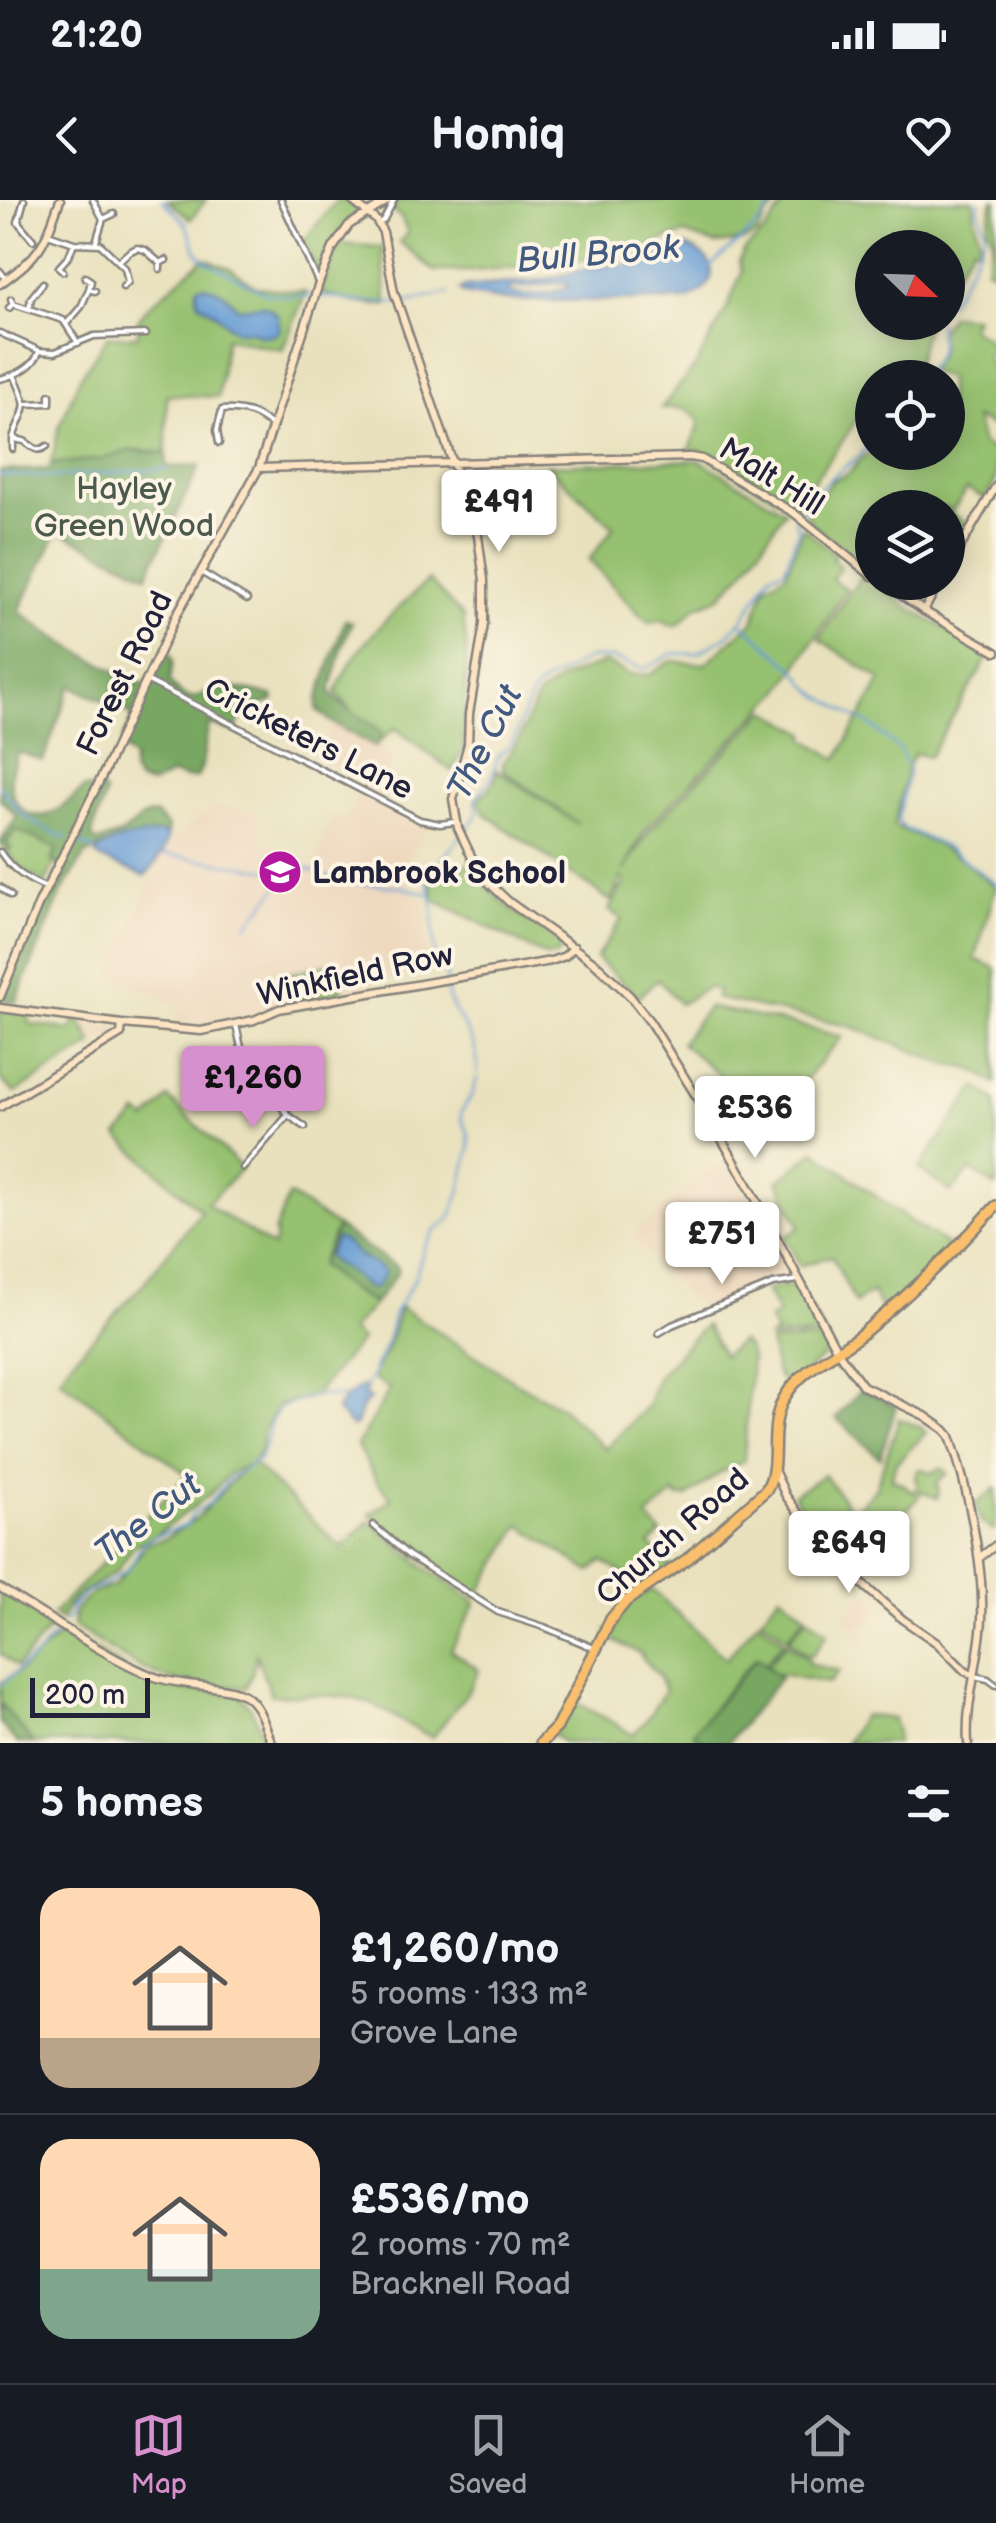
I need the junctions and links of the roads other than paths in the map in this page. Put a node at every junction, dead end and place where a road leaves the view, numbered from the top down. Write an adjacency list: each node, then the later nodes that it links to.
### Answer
1 (24, 200): 14 (street)
2 (60, 200): 13 (main road)
3 (281, 200): 24 (street)
4 (352, 200): 8 (main road)
5 (392, 200): 8 (main road, Forest Road); 9 (street)
6 (94, 203): 10 (street)
7 (114, 214): 10 (street)
8 (369, 214): 11 (main road); 24 (main road, Forest Road)
9 (386, 214): 11 (street); 12 (street)
10 (103, 219): 15 (street)
11 (379, 224): 12 (main road)
12 (383, 232): 42 (main road)
13 (48, 234): 16 (street); 22 (main road)
14 (33, 240)
15 (96, 242): 16 (street); 17 (street)
16 (74, 244): 19 (street)
17 (119, 261): 18 (street); 25 (street)
18 (162, 264)
19 (60, 269)
20 (0, 271): 22 (street)
21 (85, 278): 28 (street)
22 (3, 282)
23 (43, 283): 27 (street)
24 (319, 283): 37 (main road, Forest Road)
25 (123, 287)
26 (11, 304): 27 (street)
27 (29, 309): 28 (street)
28 (66, 323): 31 (street)
29 (0, 332): 32 (street)
30 (146, 334): 31 (street)
31 (78, 344): 32 (street)
32 (40, 350): 33 (street)
33 (14, 375): 34 (street); 36 (street)
34 (0, 379)
35 (50, 395): 36 (street)
36 (26, 404): 38 (street)
37 (273, 424): 39 (street); 43 (main road, Forest Road)
38 (13, 438): 40 (street); 41 (street)
39 (219, 443)
40 (48, 446)
41 (12, 450)
42 (452, 463): 43 (main road, Malt Hill); 46 (main road, Malt Hill); 54 (main road)
43 (258, 468): 47 (main road, Forest Road)
44 (996, 486): 45 (main road)
45 (965, 539)
46 (855, 562)
47 (201, 572): 48 (street); 53 (main road, Forest Road)
48 (247, 600)
49 (908, 600): 51 (main road)
50 (930, 600): 51 (main road)
51 (924, 611): 52 (main road)
52 (996, 652)
53 (146, 680): 54 (street, Cricketers Lane); 57 (main road, Forest Road)
54 (455, 822): 59 (main road)
55 (1, 856): 57 (street)
56 (0, 887): 58 (street)
57 (47, 888): 60 (main road, Forest Road)
58 (11, 896)
59 (574, 947): 63 (main road, Winkfield Row); 71 (main road)
60 (0, 997)
61 (0, 1008): 62 (main road, Winkfield Row)
62 (122, 1024): 64 (main road, Winkfield Row); 65 (main road)
63 (236, 1024): 64 (main road, Winkfield Row); 67 (street)
64 (140, 1025): 65 (main road, Winkfield Row)
65 (120, 1034): 66 (main road, Winkfield Row)
66 (0, 1107)
67 (288, 1114): 68 (street); 69 (street)
68 (305, 1127)
69 (243, 1168)
70 (996, 1206): 73 (main road, Church Road)
71 (798, 1280): 72 (street); 73 (main road)
72 (659, 1333)
73 (838, 1352): 74 (main road, Church Road); 79 (main road)
74 (774, 1468): 75 (main road, Church Road); 76 (main road)
75 (768, 1487): 76 (main road); 81 (main road, Church Road)
76 (783, 1491): 82 (main road)
77 (373, 1526): 81 (street)
78 (996, 1545): 79 (main road)
79 (979, 1558): 82 (main road)
80 (0, 1588): 84 (main road)
81 (596, 1649): 85 (main road, Church Road)
82 (974, 1676): 83 (street); 86 (main road)
83 (996, 1685)
84 (272, 1743)
85 (541, 1743)
86 (968, 1743)

